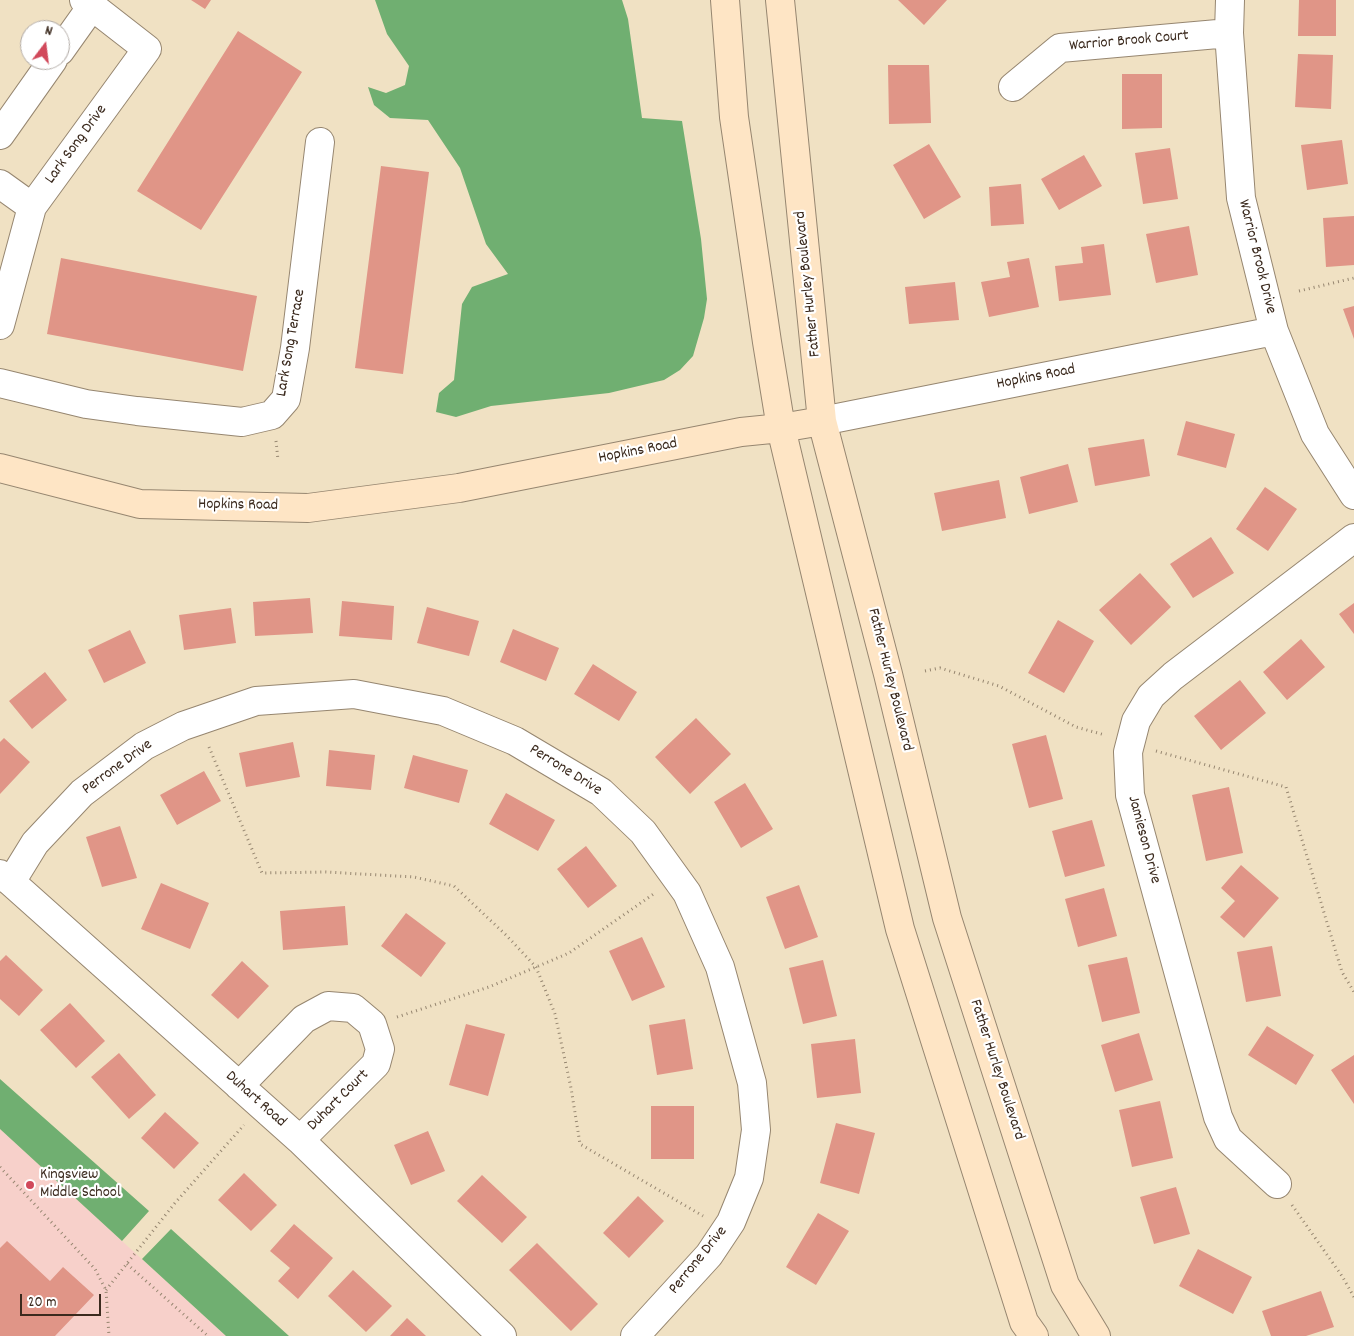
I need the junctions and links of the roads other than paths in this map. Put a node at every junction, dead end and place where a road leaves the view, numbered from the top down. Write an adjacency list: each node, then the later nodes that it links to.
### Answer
1 (725, 0): 17 (main road)
2 (780, 0): 16 (main road, Father Hurley Boulevard)
3 (1230, 0): 5 (street, Warrior Brook Drive)
4 (88, 3): 6 (street); 12 (street, Lark Song Drive)
5 (1229, 33): 8 (street, Warrior Brook Court); 14 (street, Warrior Brook Drive)
6 (70, 34)
7 (46, 70): 9 (street)
8 (1014, 87)
9 (0, 135)
10 (320, 142): 15 (street, Lark Song Terrace)
11 (0, 184): 12 (street)
12 (32, 207): 13 (street, Lark Song Drive)
13 (0, 325)
14 (1274, 331): 16 (street, Hopkins Road); 19 (street, Warrior Brook Drive)
15 (0, 383)
16 (822, 420): 17 (main road, Hopkins Road); 28 (main road, Father Hurley Boulevard)
17 (781, 428): 18 (main road, Hopkins Road); 27 (main road)
18 (0, 468)
19 (1354, 495)
20 (1354, 538): 24 (street, Jamieson Drive)
21 (6, 878): 22 (street, Duhart Road); 26 (street, Perrone Drive)
22 (240, 1086): 23 (street, Duhart Road); 23 (street, Duhart Court)
23 (300, 1140): 25 (street, Duhart Road)
24 (1277, 1184)
25 (502, 1336)
26 (635, 1336)
27 (1034, 1336)
28 (1096, 1336)

